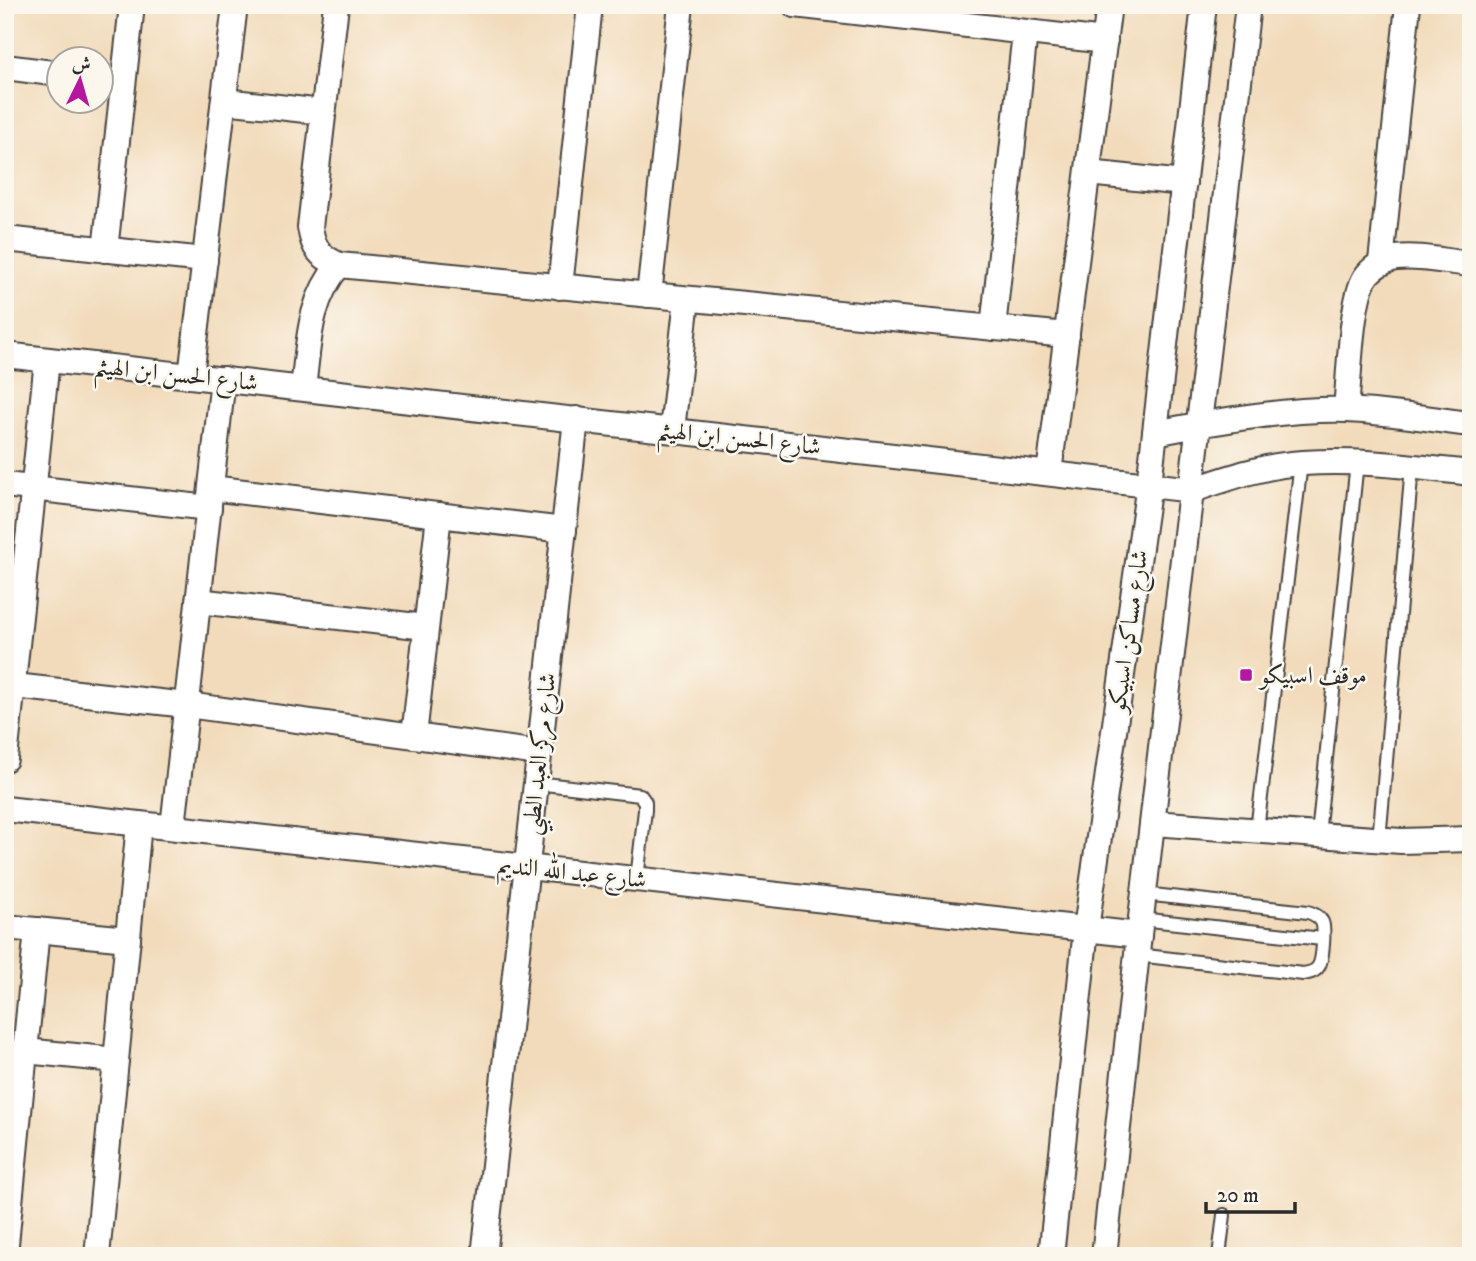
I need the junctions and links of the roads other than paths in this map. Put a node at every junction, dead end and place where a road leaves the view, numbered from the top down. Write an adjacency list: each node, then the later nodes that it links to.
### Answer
1 (132, 5): 13 (street)
2 (235, 5): 16 (street)
3 (336, 5): 17 (street)
4 (590, 5): 27 (street)
5 (681, 5): 28 (street)
6 (795, 5): 11 (street)
7 (1110, 5): 12 (street)
8 (1204, 5): 20 (street, شارع مساكن اسبيكو)
9 (1248, 5): 39 (street, شارع مساكن اسبيكو)
10 (1408, 5): 24 (street)
11 (1025, 32): 12 (street); 30 (street)
12 (1105, 41): 19 (street)
13 (116, 66)
14 (5, 67): 15 (street)
15 (46, 72)
16 (224, 101): 17 (street); 23 (street)
17 (323, 112): 26 (street)
18 (111, 116): 22 (street)
19 (1088, 173): 20 (street); 31 (street)
20 (1184, 183): 42 (street, شارع مساكن اسبيكو)
21 (5, 239): 22 (street)
22 (105, 250): 23 (street)
23 (205, 260): 34 (street)
24 (1381, 262): 25 (street); 37 (street)
25 (1471, 264)
26 (339, 265): 27 (street); 36 (street)
27 (560, 287): 28 (street)
28 (649, 295): 29 (street)
29 (687, 299): 30 (street); 41 (street)
30 (993, 328): 31 (street)
31 (1067, 335): 46 (street)
32 (5, 355): 33 (street, شارع الحسن ابن الهيثم)
33 (47, 360): 34 (street, شارع الحسن ابن الهيثم); 50 (street)
34 (191, 376): 35 (street, شارع الحسن ابن الهيثم)
35 (223, 379): 36 (street, شارع الحسن ابن الهيثم); 52 (street)
36 (303, 388): 38 (street, شارع الحسن ابن الهيثم)
37 (1346, 410): 39 (street); 40 (street)
38 (576, 419): 41 (street, شارع الحسن ابن الهيثم); 54 (street, شارع مركز العبد الطبي)
39 (1200, 424): 42 (street); 51 (street, شارع مساكن اسبيكو)
40 (1471, 424)
41 (672, 430): 46 (street, شارع الحسن ابن الهيثم)
42 (1155, 433): 48 (street, شارع مساكن اسبيكو)
43 (1357, 462): 44 (street, شارع الحسن ابن الهيثم); 45 (street, شارع الحسن ابن الهيثم); 69 (lane)
44 (1301, 463): 51 (street, شارع الحسن ابن الهيثم); 68 (lane)
45 (1412, 467): 47 (street, شارع الحسن ابن الهيثم); 71 (lane)
46 (1049, 473): 48 (street, شارع الحسن ابن الهيثم)
47 (1471, 473)
48 (1149, 484): 51 (street, شارع الحسن ابن الهيثم); 76 (street, شارع مساكن اسبيكو)
49 (5, 485): 50 (street)
50 (34, 488): 52 (street); 55 (street)
51 (1192, 490): 65 (street, شارع مساكن اسبيكو)
52 (210, 498): 53 (street); 56 (street)
53 (439, 515): 54 (street); 57 (street)
54 (564, 530): 61 (street, شارع مركز العبد الطبي)
55 (14, 586): 58 (street)
56 (198, 601): 57 (street); 59 (street)
57 (426, 628): 60 (street)
58 (9, 685): 59 (street); 62 (street)
59 (187, 705): 60 (street); 67 (street)
60 (414, 736): 61 (street)
61 (539, 753): 63 (street, شارع مركز العبد الطبي)
62 (5, 759)
63 (536, 783): 72 (street, شارع مركز العبد الطبي); 73 (lane)
64 (5, 809): 66 (street, شارع عبد الله النديم)
65 (1153, 823): 68 (street); 74 (street, شارع مساكن اسبيكو)
66 (139, 824): 67 (street, شارع عبد الله النديم); 79 (street)
67 (173, 827): 72 (street, شارع عبد الله النديم)
68 (1257, 830): 69 (street)
69 (1318, 835): 71 (street)
70 (1471, 839): 71 (street)
71 (1379, 840)
72 (526, 867): 73 (street, شارع عبد الله النديم); 87 (street, شارع مركز العبد الطبي)
73 (638, 879): 76 (street, شارع عبد الله النديم)
74 (1144, 894): 78 (street, شارع مساكن اسبيكو); 80 (lane)
75 (5, 927): 77 (street)
76 (1086, 929): 78 (street, شارع عبد الله النديم); 88 (street, شارع مساكن اسبيكو)
77 (37, 930): 79 (street); 81 (street)
78 (1139, 936): 80 (lane); 80 (lane); 89 (street, شارع مساكن اسبيكو)
79 (128, 939): 82 (street)
80 (1322, 939)
81 (25, 1051): 82 (street); 83 (street)
82 (116, 1060): 86 (street)
83 (10, 1162): 85 (street)
84 (1224, 1215): 90 (lane)
85 (5, 1254)
86 (97, 1256)
87 (484, 1256)
88 (1051, 1256)
89 (1104, 1256)
90 (1219, 1256)

